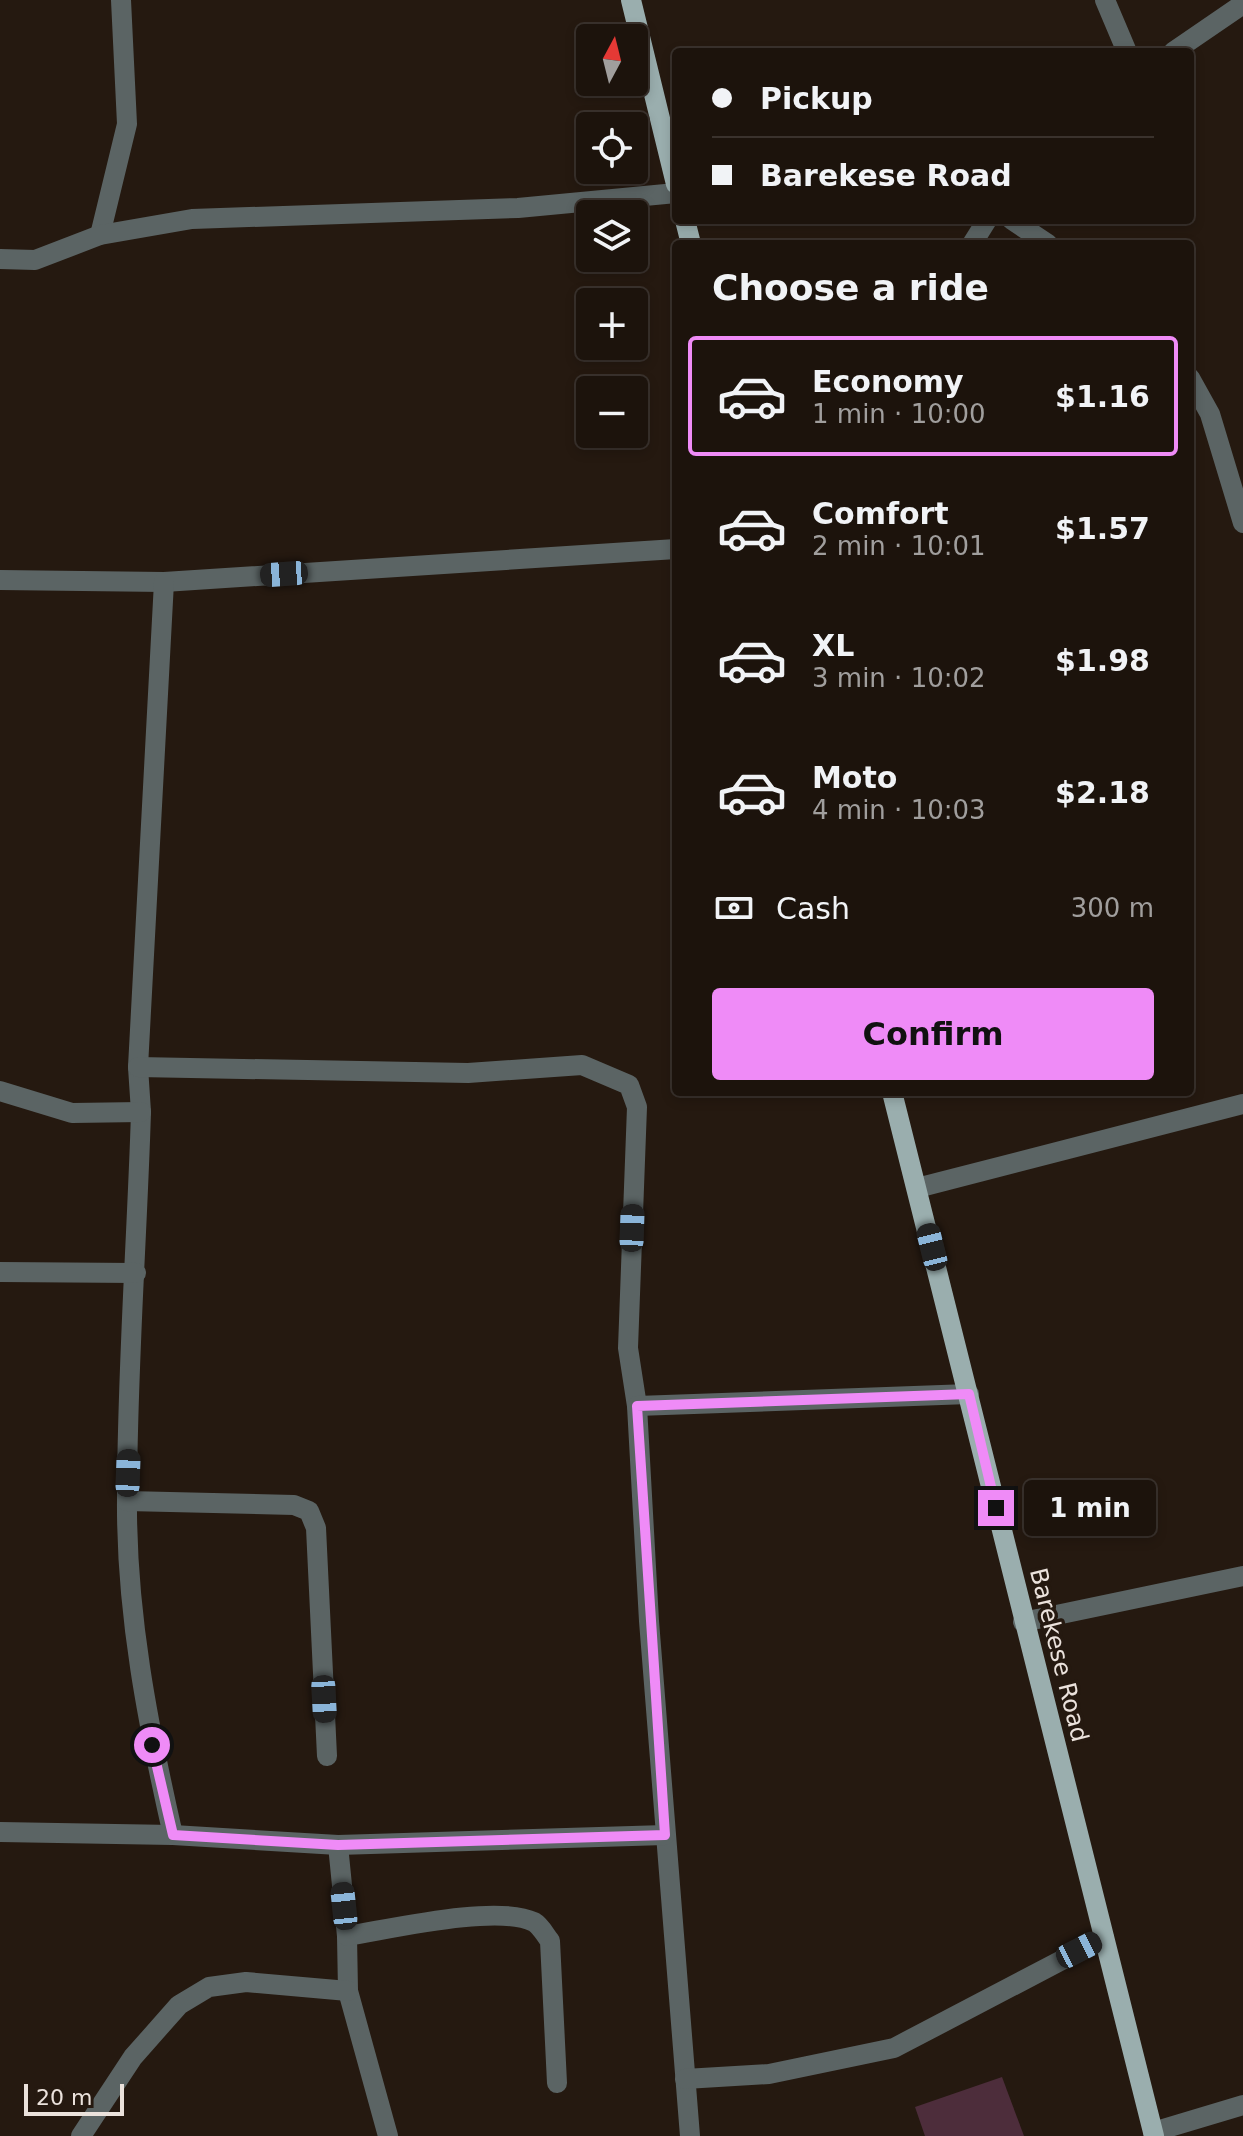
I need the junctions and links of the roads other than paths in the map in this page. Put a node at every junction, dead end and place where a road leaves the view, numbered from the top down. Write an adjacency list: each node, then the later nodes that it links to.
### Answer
1 (121, 0): 10 (street)
2 (631, 0): 7 (main road)
3 (1105, 0): 5 (street)
4 (1243, 4): 6 (street)
5 (1125, 48)
6 (1179, 48)
7 (672, 168)
8 (672, 193): 10 (street)
9 (1018, 224): 11 (street)
10 (100, 235): 12 (street)
11 (1042, 240)
12 (0, 259)
13 (1194, 385): 14 (street)
14 (1243, 523)
15 (672, 549): 17 (street)
16 (0, 580): 17 (street)
17 (164, 582): 18 (street)
18 (138, 1067): 22 (street); 27 (street)
19 (0, 1091): 22 (street)
20 (893, 1096): 23 (main road, Barekese Road)
21 (1243, 1104): 23 (street)
22 (141, 1112): 25 (street)
23 (917, 1188): 26 (main road, Barekese Road)
24 (0, 1272): 25 (street)
25 (136, 1273): 28 (street)
26 (969, 1394): 27 (street); 30 (main road, Barekese Road)
27 (637, 1406): 34 (street)
28 (127, 1501): 31 (street); 33 (street)
29 (1243, 1576): 30 (street)
30 (1023, 1622): 37 (main road, Barekese Road)
31 (327, 1756)
32 (0, 1832): 33 (street)
33 (173, 1835): 35 (street)
34 (665, 1835): 35 (street); 39 (street)
35 (338, 1845): 36 (street)
36 (347, 1936): 38 (street); 40 (street)
37 (1104, 1938): 39 (street); 42 (main road, Barekese Road)
38 (348, 1991): 43 (street); 44 (street)
39 (685, 2079): 45 (street)
40 (557, 2083)
41 (1243, 2105): 42 (street)
42 (1154, 2134)
43 (81, 2136)
44 (388, 2136)
45 (690, 2136)

